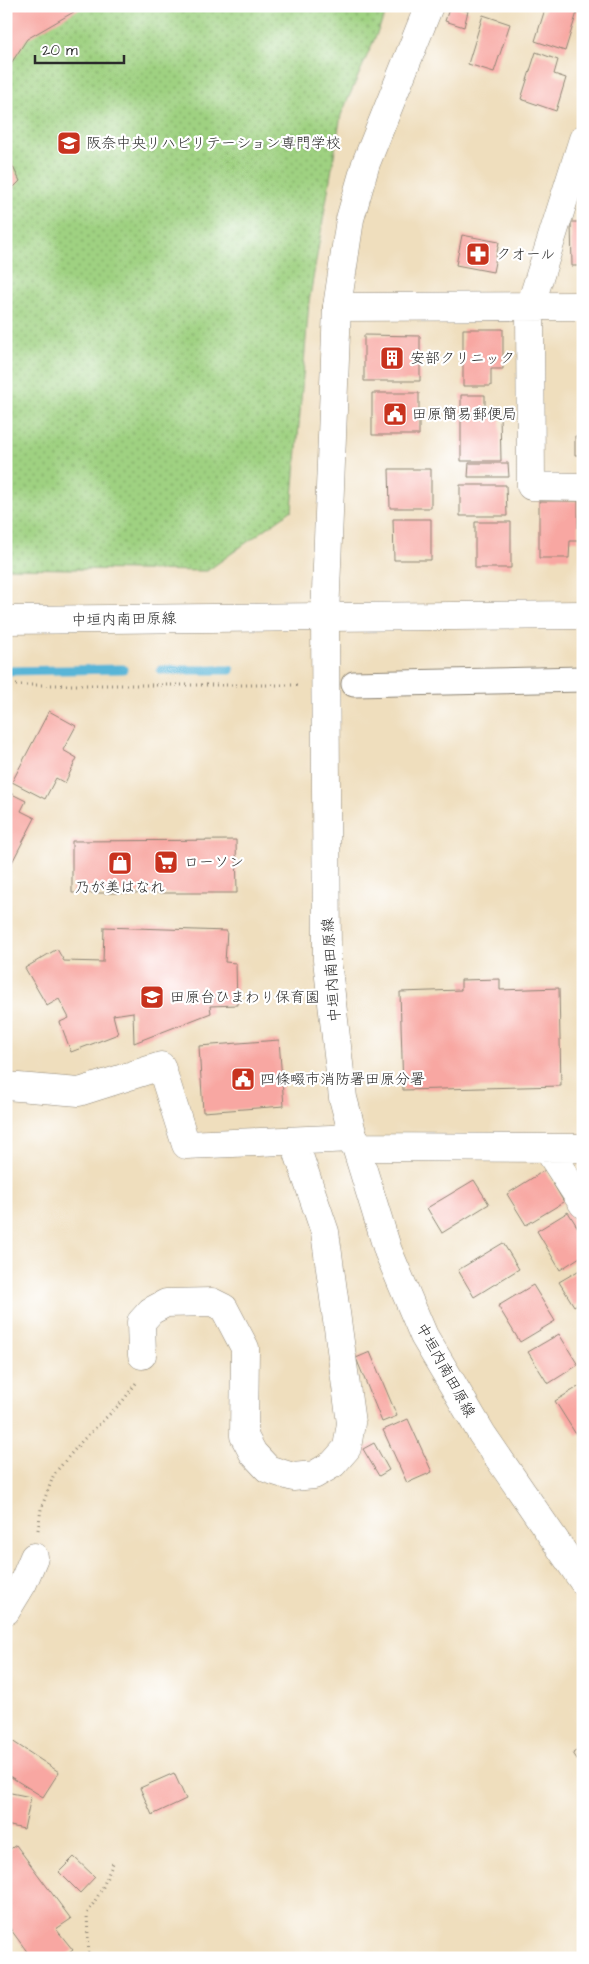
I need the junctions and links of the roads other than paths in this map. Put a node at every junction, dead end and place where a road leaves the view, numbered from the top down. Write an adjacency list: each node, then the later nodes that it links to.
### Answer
1 (429, 6): 5 (street)
2 (583, 139): 3 (street)
3 (530, 306): 4 (street); 5 (street); 6 (street)
4 (583, 306)
5 (337, 307): 8 (street)
6 (583, 487)
7 (583, 615): 8 (street)
8 (325, 617): 9 (street, 中垣内南田原線); 14 (street, 中垣内南田原線)
9 (6, 620)
10 (583, 679): 11 (street)
11 (354, 684)
12 (6, 1086): 13 (street)
13 (294, 1141): 14 (street); 18 (street)
14 (355, 1142): 15 (street); 20 (street, 中垣内南田原線)
15 (547, 1148): 16 (street); 17 (street)
16 (583, 1148)
17 (583, 1204)
18 (142, 1356)
19 (34, 1557): 21 (street)
20 (583, 1581)
21 (6, 1611)

